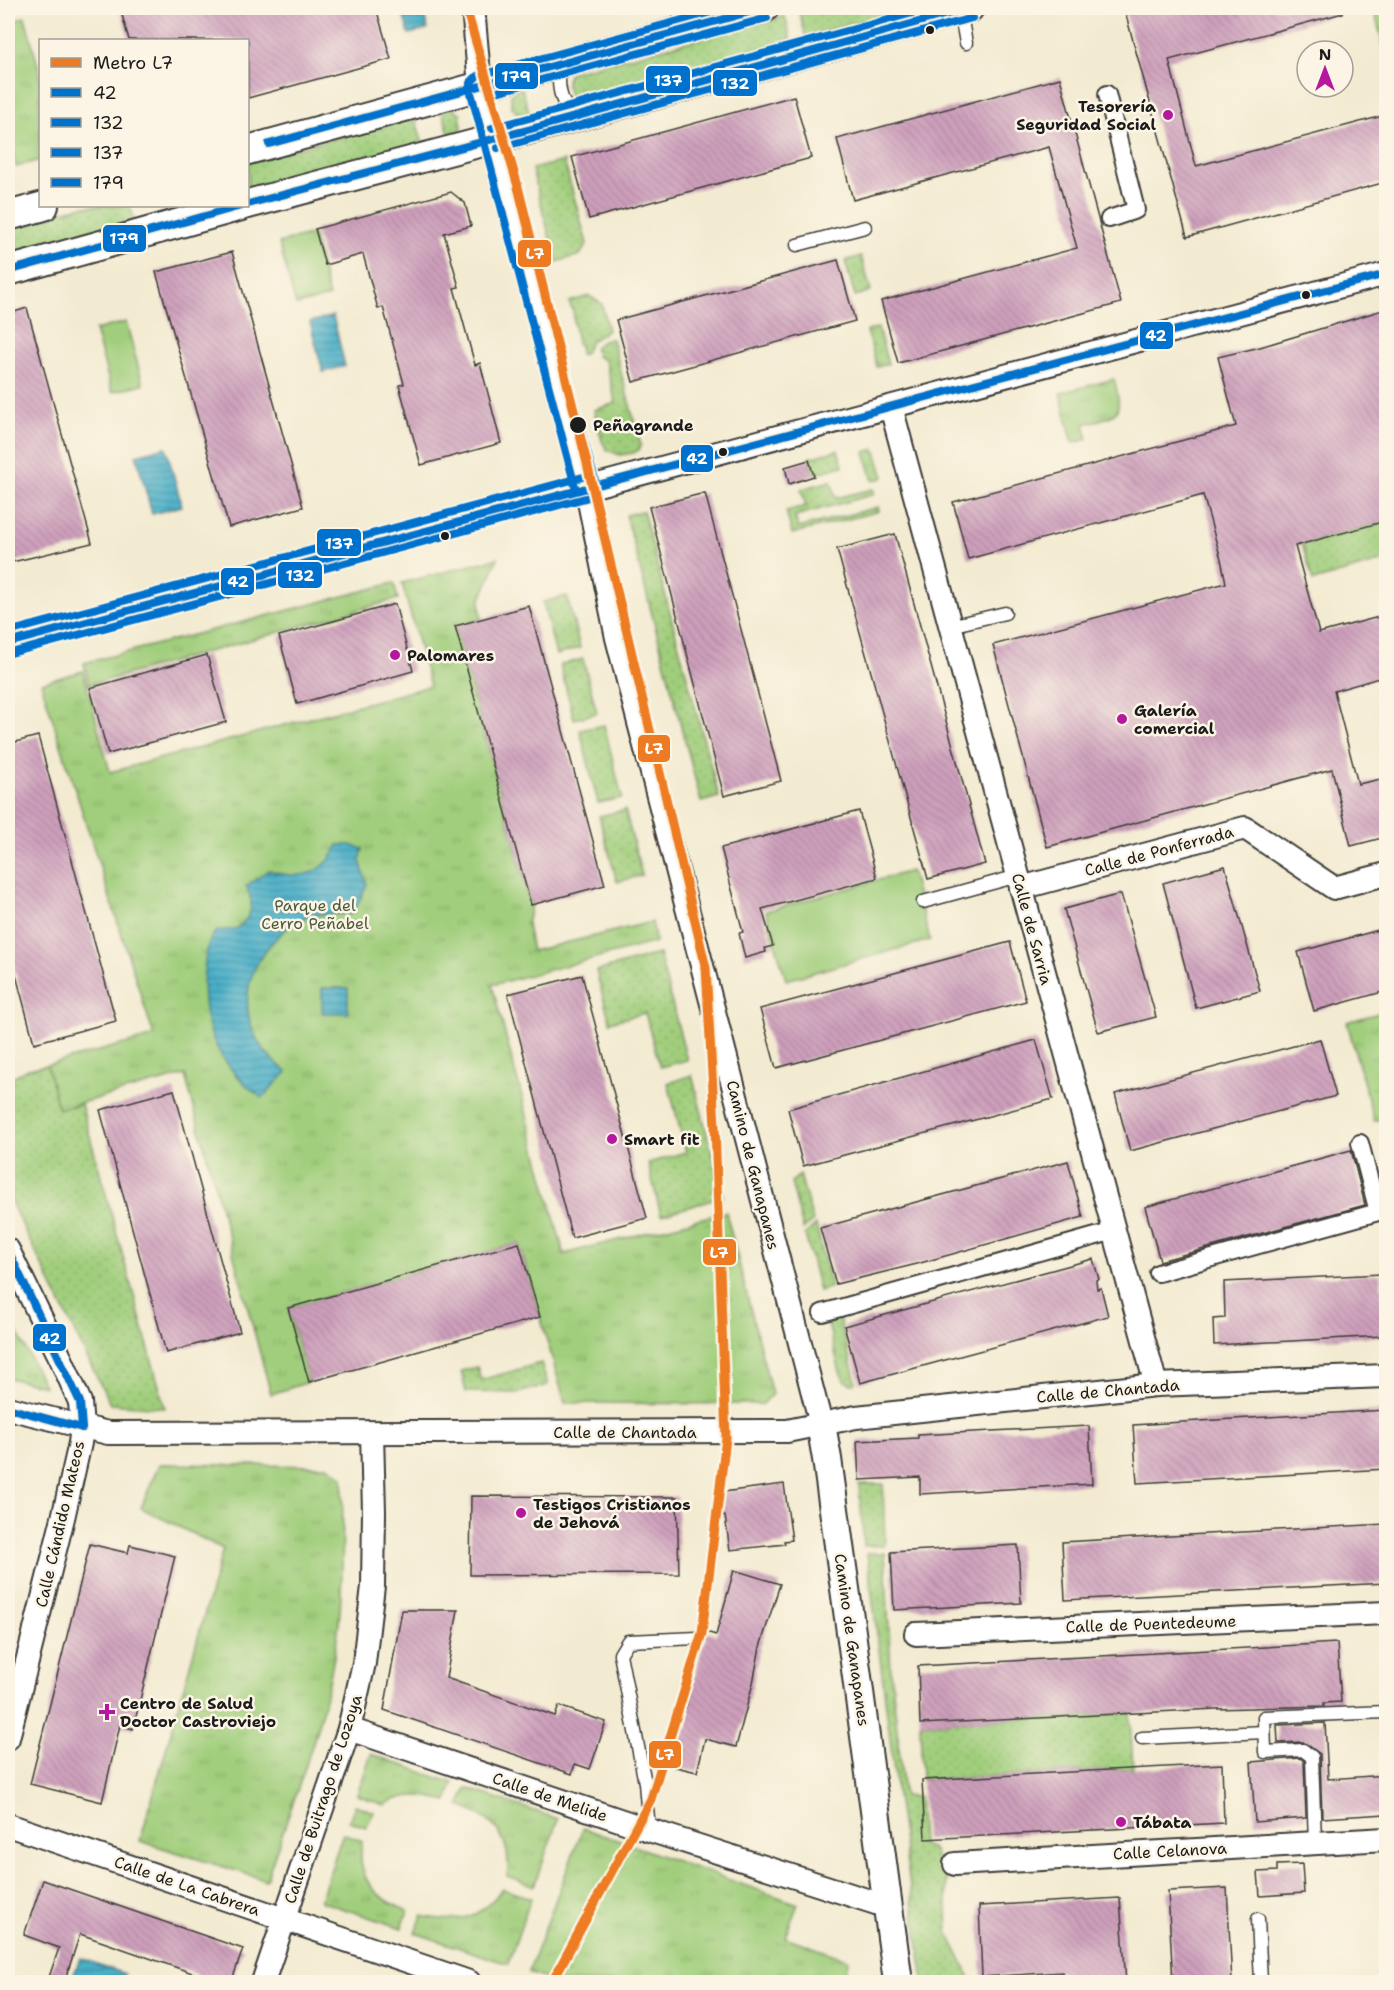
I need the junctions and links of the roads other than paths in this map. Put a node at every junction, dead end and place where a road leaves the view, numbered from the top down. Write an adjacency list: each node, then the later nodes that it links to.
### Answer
1 (473, 8): 8 (street, Camino de Ganapanes)
2 (764, 8): 5 (street)
3 (966, 8): 4 (street); 6 (lane)
4 (922, 14): 10 (street)
5 (680, 19): 7 (street)
6 (966, 44)
7 (560, 64): 8 (street); 10 (lane)
8 (480, 86): 11 (street, Camino de Ganapanes); 12 (street)
9 (1107, 94): 17 (street)
10 (572, 117): 11 (street)
11 (495, 138): 13 (street); 23 (street, Camino de Ganapanes)
12 (249, 150)
13 (249, 204)
14 (40, 207): 16 (street)
15 (237, 207): 20 (street)
16 (8, 216)
17 (1109, 219)
18 (866, 227): 19 (lane)
19 (796, 245)
20 (8, 271)
21 (1386, 274): 22 (street)
22 (891, 407): 23 (street); 25 (street, Calle de Sarria)
23 (586, 487): 26 (street); 38 (street, Camino de Ganapanes)
24 (1005, 613): 25 (lane)
25 (950, 626): 28 (street, Calle de Sarria)
26 (8, 643)
27 (1386, 874): 28 (street, Calle de Ponferrada)
28 (1020, 882): 29 (lane); 31 (street, Calle de Sarria)
29 (923, 902)
30 (1360, 1143): 33 (street)
31 (1114, 1231): 34 (street); 36 (street, Calle de Sarria)
32 (8, 1250): 39 (street, Calle Cándido Mateos)
33 (1158, 1273)
34 (822, 1313)
35 (1386, 1376): 36 (street, Calle de Chantada)
36 (1156, 1385): 38 (street, Calle de Chantada)
37 (8, 1408): 39 (street, Calle de Chantada)
38 (820, 1424): 40 (street, Calle de Chantada); 54 (street, Camino de Ganapanes)
39 (82, 1428): 40 (street, Calle de Chantada); 47 (street, Calle Cándido Mateos)
40 (372, 1433): 45 (street, Calle de Buitrago de Lozoya)
41 (1386, 1613): 42 (street, Calle de Puentedeume)
42 (916, 1634)
43 (698, 1638): 50 (lane)
44 (1386, 1712): 46 (lane)
45 (349, 1729): 50 (street, Calle de Melide); 55 (street, Calle de Buitrago de Lozoya)
46 (1264, 1732): 48 (lane); 52 (lane)
47 (8, 1738)
48 (1142, 1738)
49 (8, 1824): 55 (street, Calle de La Cabrera)
50 (649, 1830): 54 (street, Calle de Melide)
51 (1386, 1839): 52 (street, Calle Celanova)
52 (1315, 1843): 53 (street, Calle Celanova)
53 (954, 1864)
54 (888, 1907): 59 (street, Camino de Ganapanes)
55 (284, 1920): 57 (street, Calle de Buitrago de Lozoya); 58 (street, Calle de La Cabrera)
56 (1258, 1920): 60 (lane)
57 (263, 1983)
58 (469, 1983)
59 (898, 1983)
60 (1261, 1983)

